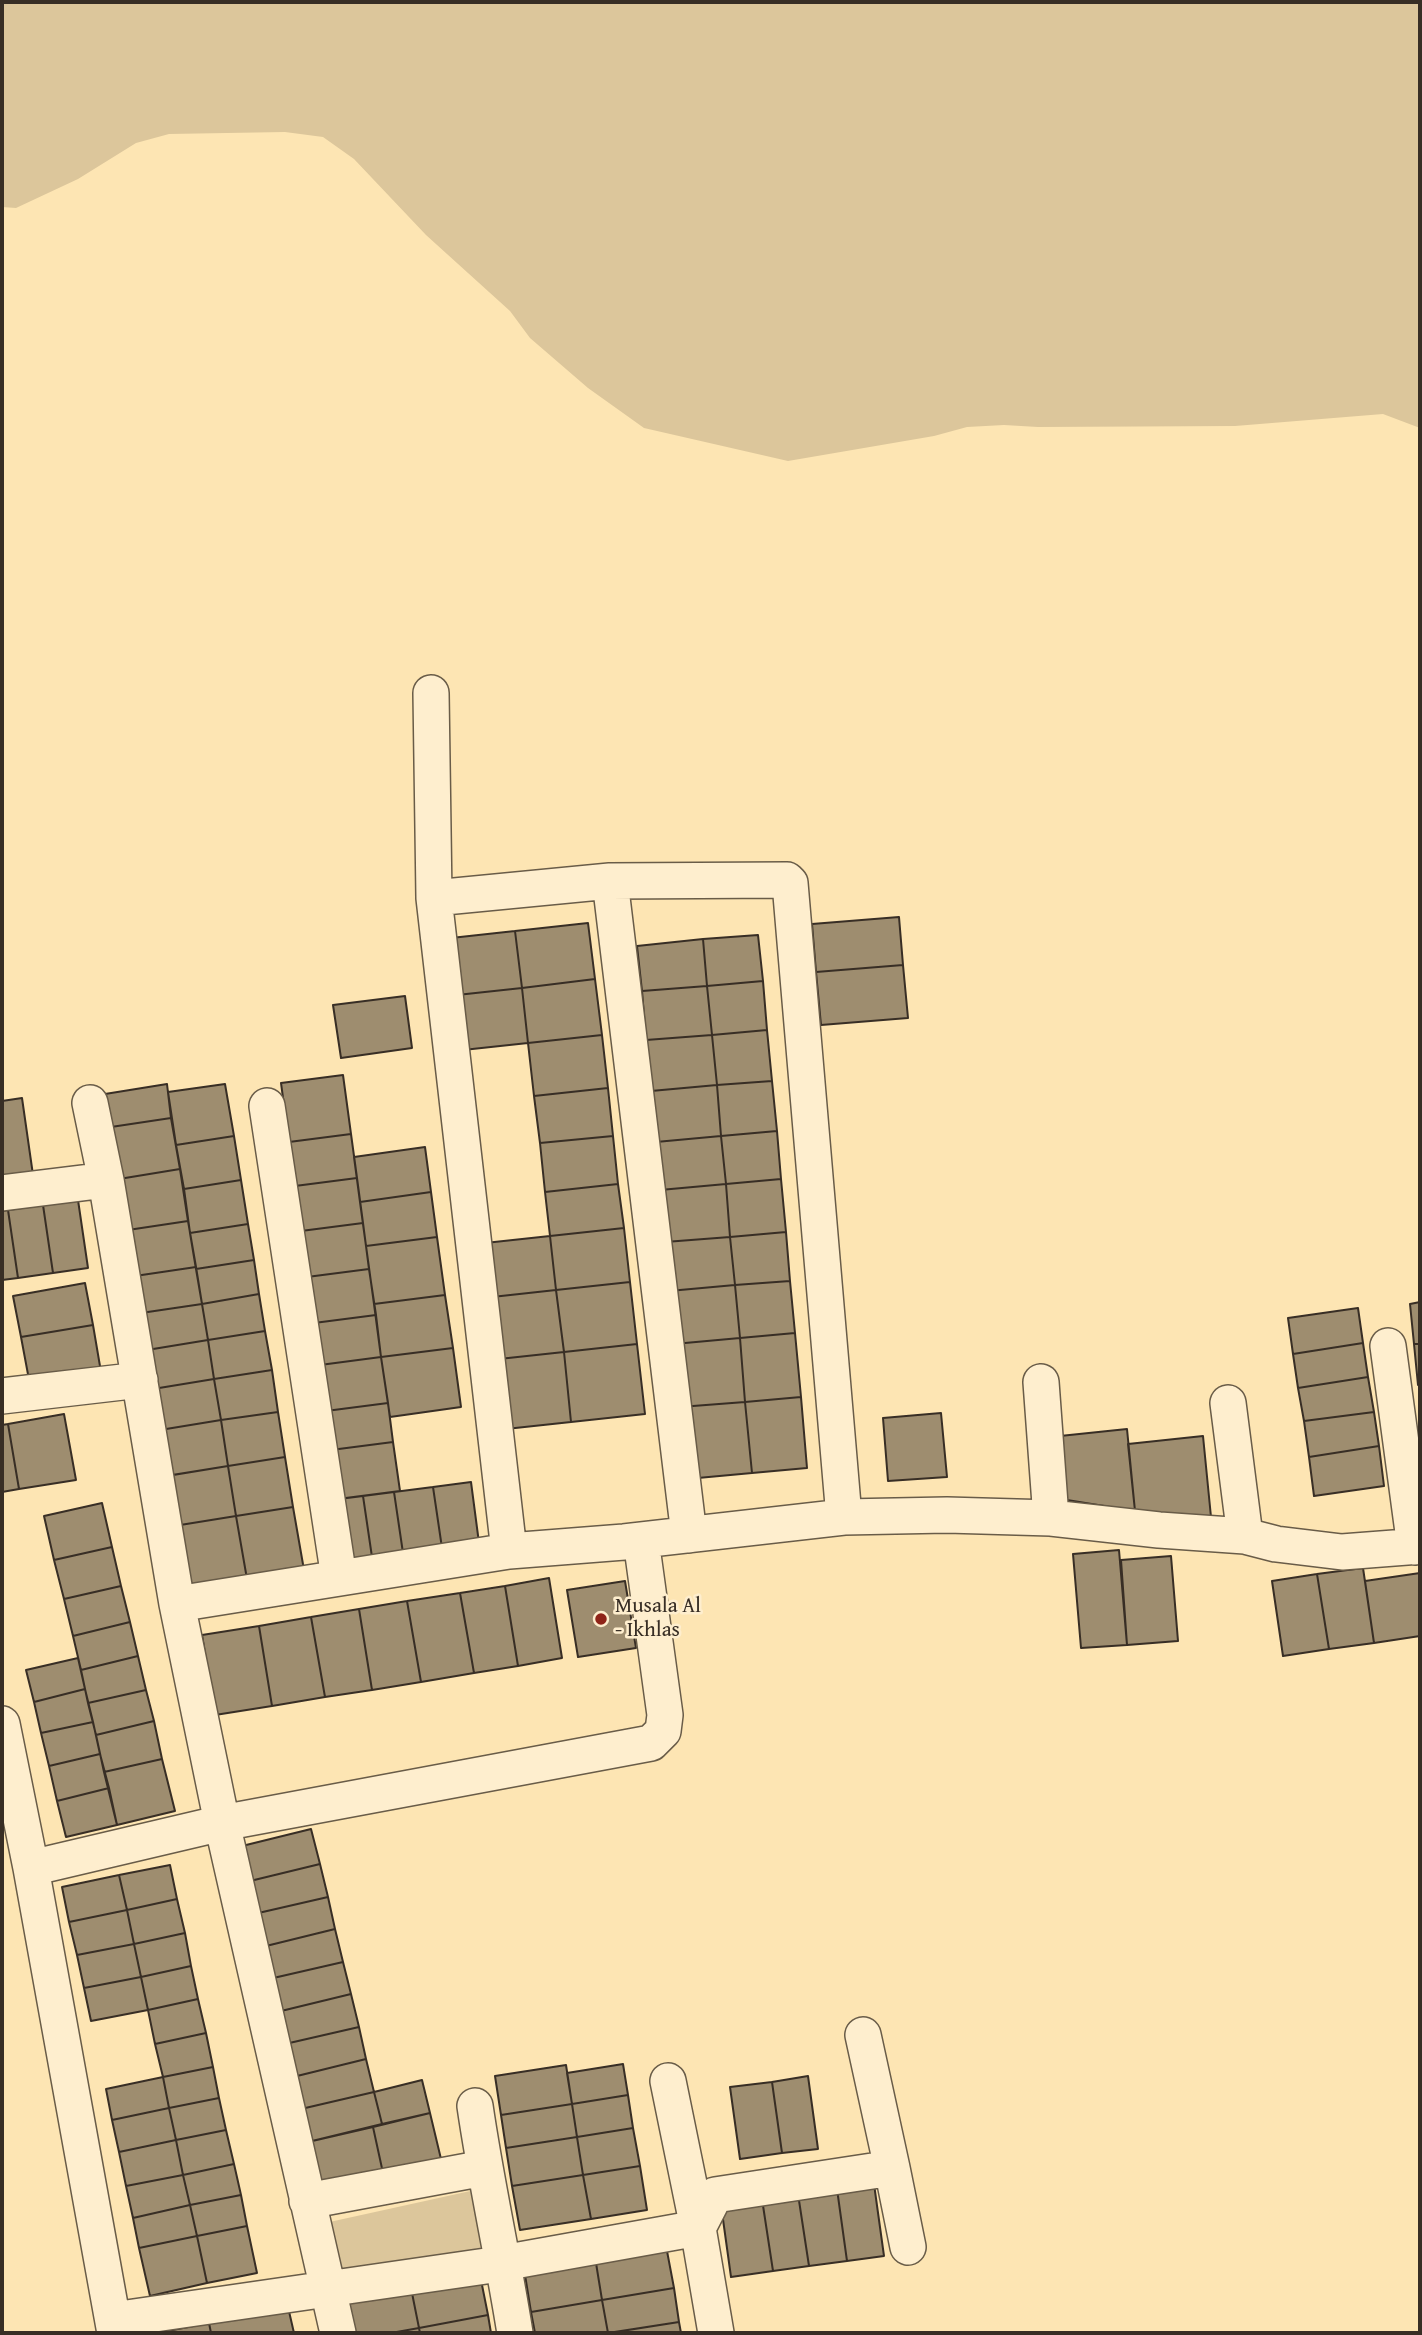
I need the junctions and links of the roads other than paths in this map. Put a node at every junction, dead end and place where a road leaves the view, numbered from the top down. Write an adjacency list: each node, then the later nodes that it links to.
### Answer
1 (430, 693): 3 (street)
2 (610, 881): 3 (street); 13 (street); 15 (street)
3 (435, 898): 19 (street)
4 (90, 1102): 6 (street)
5 (267, 1106): 20 (street)
6 (106, 1180): 7 (street); 9 (street)
7 (2, 1193)
8 (1388, 1346): 18 (street)
9 (139, 1380): 11 (street); 21 (street)
10 (1041, 1382): 14 (street)
11 (2, 1396)
12 (1228, 1403): 16 (street)
13 (844, 1517): 14 (street); 15 (street)
14 (1051, 1518): 16 (street)
15 (689, 1535): 17 (street)
16 (1245, 1536): 18 (street)
17 (641, 1540): 19 (street); 23 (street)
18 (1417, 1546)
19 (509, 1551): 20 (street)
20 (340, 1577): 21 (street)
21 (177, 1604): 23 (street)
22 (2, 1724): 24 (street)
23 (222, 1823): 24 (street); 30 (street)
24 (31, 1868): 35 (street)
25 (863, 2035): 29 (street)
26 (668, 2081): 31 (street)
27 (475, 2106): 28 (street)
28 (484, 2168): 30 (street); 33 (street)
29 (892, 2168): 31 (street); 32 (street)
30 (307, 2200): 34 (street)
31 (698, 2228): 33 (street); 38 (street)
32 (908, 2247)
33 (504, 2263): 34 (street); 37 (street)
34 (327, 2288): 35 (street); 36 (street)
35 (114, 2327)
36 (338, 2333)
37 (515, 2333)
38 (716, 2333)

